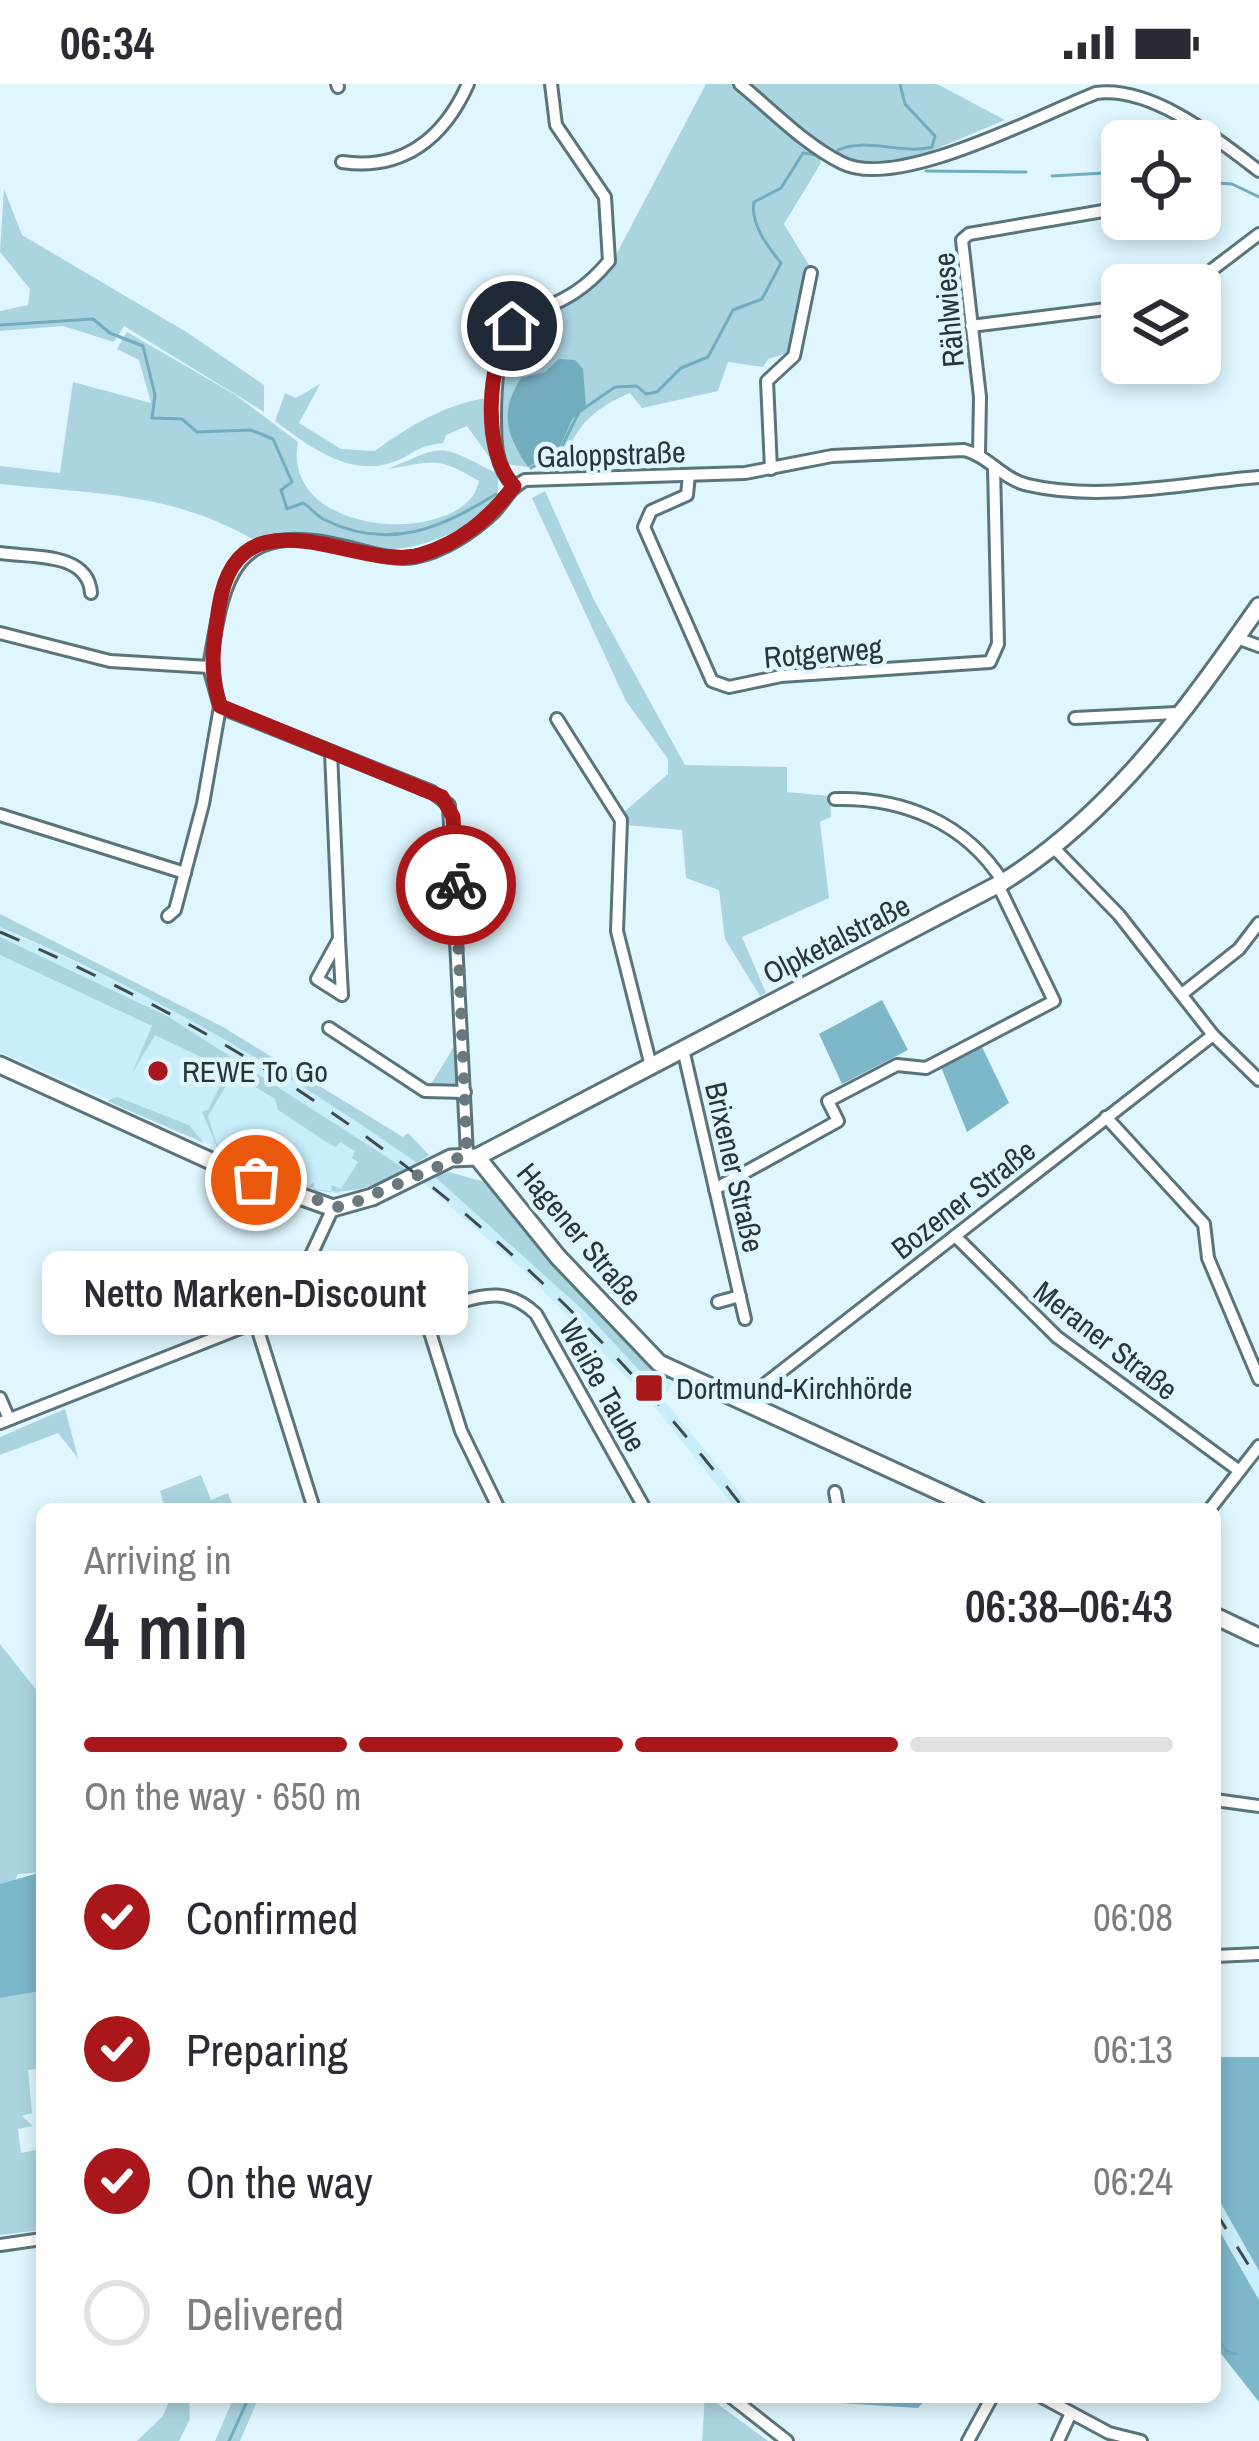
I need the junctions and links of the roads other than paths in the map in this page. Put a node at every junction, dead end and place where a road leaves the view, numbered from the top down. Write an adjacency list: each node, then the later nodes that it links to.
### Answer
1 (468, 84): 5 (street)
2 (551, 84): 18 (street)
3 (740, 84): 4 (street)
4 (1112, 87): 6 (street)
5 (342, 162)
6 (1259, 171)
7 (1101, 211): 12 (street, Rählwiese)
8 (1259, 234): 9 (street)
9 (1220, 264)
10 (811, 273): 15 (street)
11 (1101, 310): 12 (street)
12 (971, 326): 13 (street, Rählwiese)
13 (980, 454): 14 (street); 15 (street, Galoppstraße)
14 (994, 467): 16 (street, Rotgerweg); 17 (street)
15 (770, 469): 16 (street, Galoppstraße)
16 (689, 475): 18 (street, Galoppstraße)
17 (1259, 477)
18 (514, 486): 25 (street, Galoppstraße)
19 (0, 553): 20 (street)
20 (91, 593)
21 (1259, 606): 23 (main road, Olpketalstraße)
22 (0, 633): 25 (street)
23 (1237, 638): 24 (street); 27 (main road, Olpketalstraße)
24 (1259, 646)
25 (208, 667): 26 (street)
26 (220, 706): 30 (street); 34 (street)
27 (1177, 713): 28 (street); 33 (main road, Olpketalstraße)
28 (1075, 718)
29 (557, 719): 44 (street)
30 (331, 752): 38 (street); 46 (street)
31 (835, 799): 35 (street)
32 (0, 815): 34 (street)
33 (1055, 849): 35 (main road, Olpketalstraße); 39 (street)
34 (185, 873): 36 (street)
35 (1001, 883): 42 (main road, Olpketalstraße); 49 (street)
36 (168, 916)
37 (1259, 923): 39 (street)
38 (339, 939): 38 (street)
39 (1182, 994): 41 (street)
40 (329, 1028): 46 (street)
41 (1213, 1035): 45 (street); 47 (street, Bozener Straße)
42 (682, 1049): 44 (main road, Olpketalstraße); 49 (street, Brixener Straße)
43 (0, 1065): 50 (main road)
44 (651, 1066): 48 (main road, Olpketalstraße)
45 (1259, 1080)
46 (465, 1092): 48 (street)
47 (1106, 1117): 51 (street, Bozener Straße); 58 (street)
48 (472, 1156): 50 (main road); 60 (main road, Hagener Straße)
49 (716, 1189): 53 (street, Brixener Straße)
50 (333, 1208): 52 (street)
51 (955, 1235): 60 (street, Bozener Straße); 63 (street, Meraner Straße)
52 (306, 1266): 55 (street, Weiße Taube); 57 (street)
53 (740, 1296): 54 (street, Brixener Straße); 56 (street, Brixener Straße)
54 (718, 1302)
55 (423, 1310): 66 (street); 67 (street, Weiße Taube)
56 (745, 1319)
57 (256, 1324): 61 (street); 65 (street)
58 (1259, 1379)
59 (0, 1398): 61 (street)
60 (742, 1402): 69 (main road, Hagener Straße)
61 (4, 1421)
62 (1259, 1446): 63 (street)
63 (1238, 1470): 70 (street)
64 (835, 1492): 68 (street)
65 (312, 1503)
66 (496, 1503)
67 (642, 1503)
68 (837, 1503)
69 (964, 1503)
70 (1214, 1503)
71 (1221, 1619): 72 (main road)
72 (1259, 1637)
73 (1221, 1801): 74 (street)
74 (1259, 1806)
75 (1259, 1954): 76 (street)
76 (1221, 1956)
77 (36, 2240): 78 (street)
78 (0, 2245)
79 (738, 2403): 83 (street)
80 (989, 2403): 84 (street)
81 (1053, 2403): 82 (street)
82 (1071, 2413): 85 (street); 86 (street)
83 (787, 2441)
84 (968, 2441)
85 (1058, 2441)
86 (1141, 2441)

